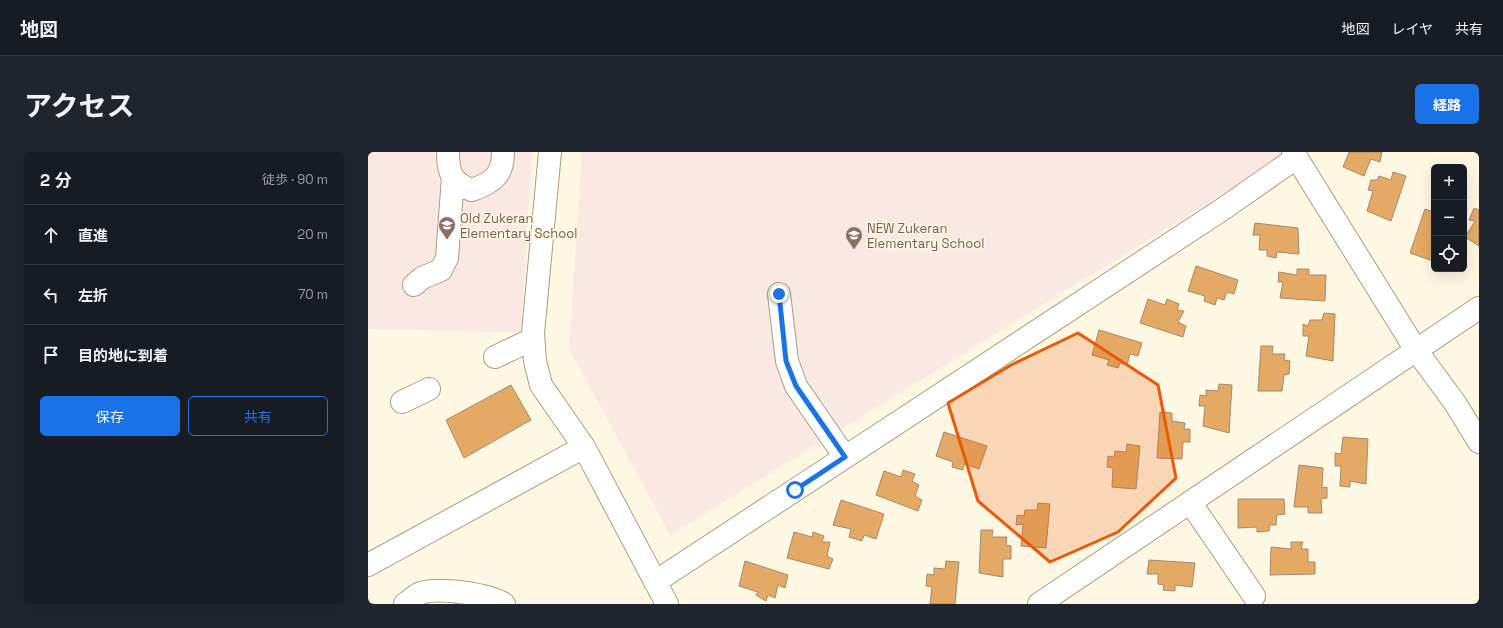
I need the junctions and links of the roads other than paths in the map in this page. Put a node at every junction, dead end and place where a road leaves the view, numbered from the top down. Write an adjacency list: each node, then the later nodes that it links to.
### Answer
1 (448, 152): 5 (lane)
2 (503, 152): 5 (lane)
3 (550, 152): 9 (lane)
4 (1295, 155): 10 (lane); 16 (lane)
5 (453, 177): 6 (lane)
6 (414, 285)
7 (779, 294): 16 (lane)
8 (1479, 308): 10 (lane)
9 (533, 339): 11 (lane); 15 (lane)
10 (1416, 350): 14 (lane); 17 (lane)
11 (495, 357)
12 (429, 389): 13 (lane)
13 (402, 402)
14 (1479, 442)
15 (584, 447): 18 (lane); 19 (lane)
16 (845, 457): 19 (lane)
17 (1190, 502): 20 (lane); 24 (lane)
18 (368, 565)
19 (656, 582): 23 (lane)
20 (1254, 596)
21 (405, 604): 22 (lane)
22 (504, 604)
23 (667, 604)
24 (1039, 604)

